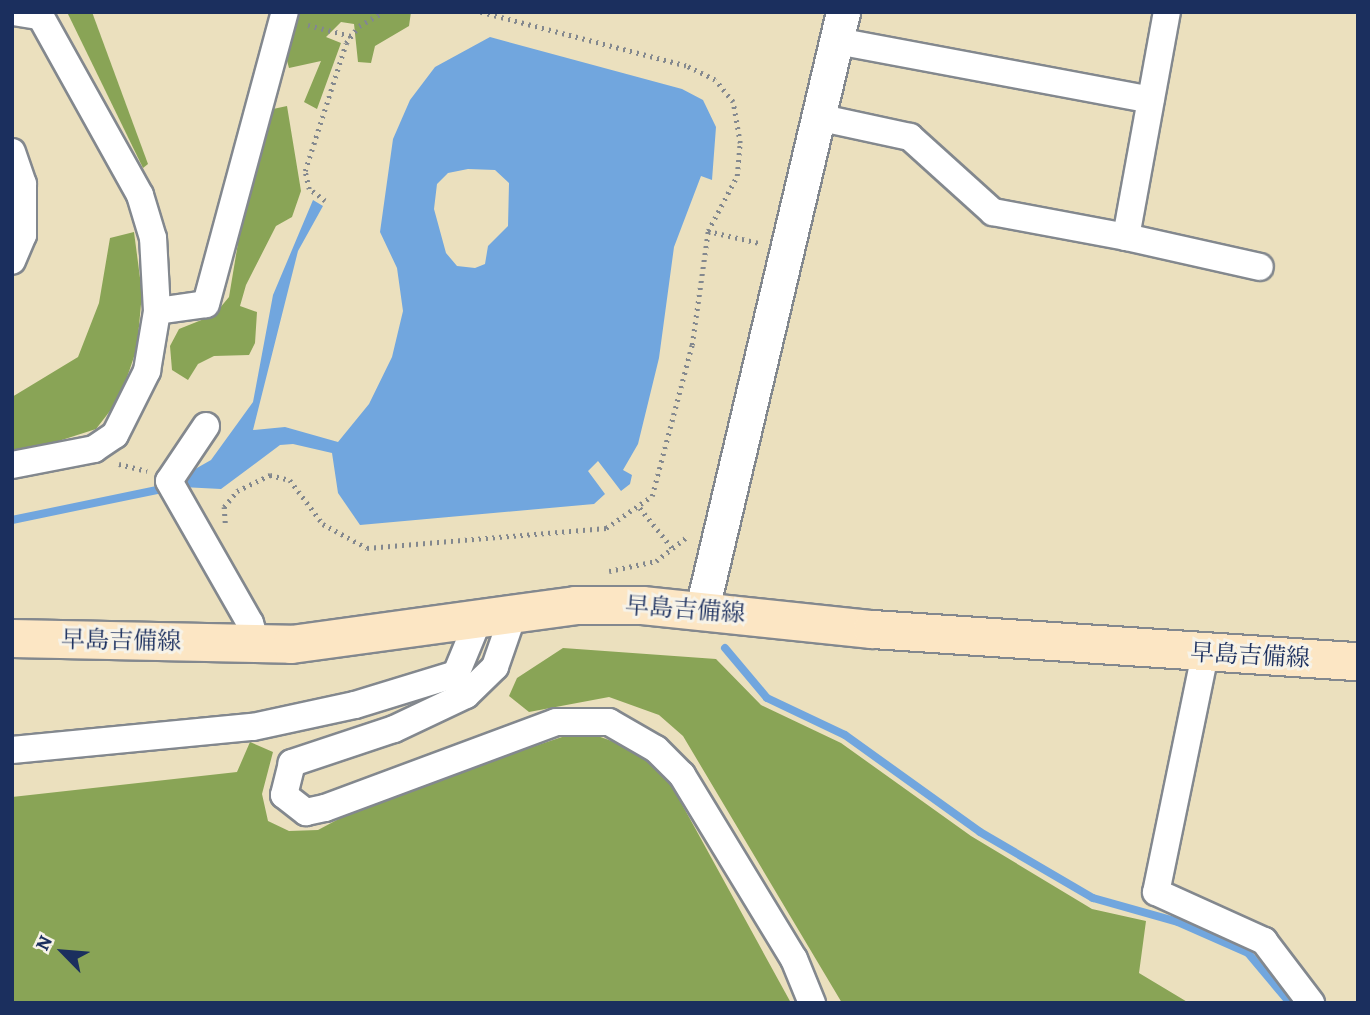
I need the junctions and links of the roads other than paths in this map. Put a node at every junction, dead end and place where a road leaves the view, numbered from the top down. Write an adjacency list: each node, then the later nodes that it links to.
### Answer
1 (1167, 12): 5 (street)
2 (30, 14): 11 (street)
3 (284, 16): 11 (street)
4 (840, 27): 5 (street); 6 (street)
5 (1151, 100): 8 (street)
6 (822, 118): 8 (street); 14 (street)
7 (12, 152): 9 (street)
8 (1126, 237): 10 (street)
9 (12, 261)
10 (1259, 267)
11 (157, 311): 13 (street)
12 (206, 426): 17 (street)
13 (12, 465)
14 (702, 610): 15 (main road, 早島吉備線); 18 (main road, 早島吉備線)
15 (497, 614): 17 (main road, 早島吉備線); 20 (street); 21 (street)
16 (12, 638): 17 (main road, 早島吉備線)
17 (256, 643)
18 (1205, 654): 19 (main road, 早島吉備線); 22 (street)
19 (1358, 661)
20 (12, 750)
21 (812, 1003)
22 (1311, 1003)

